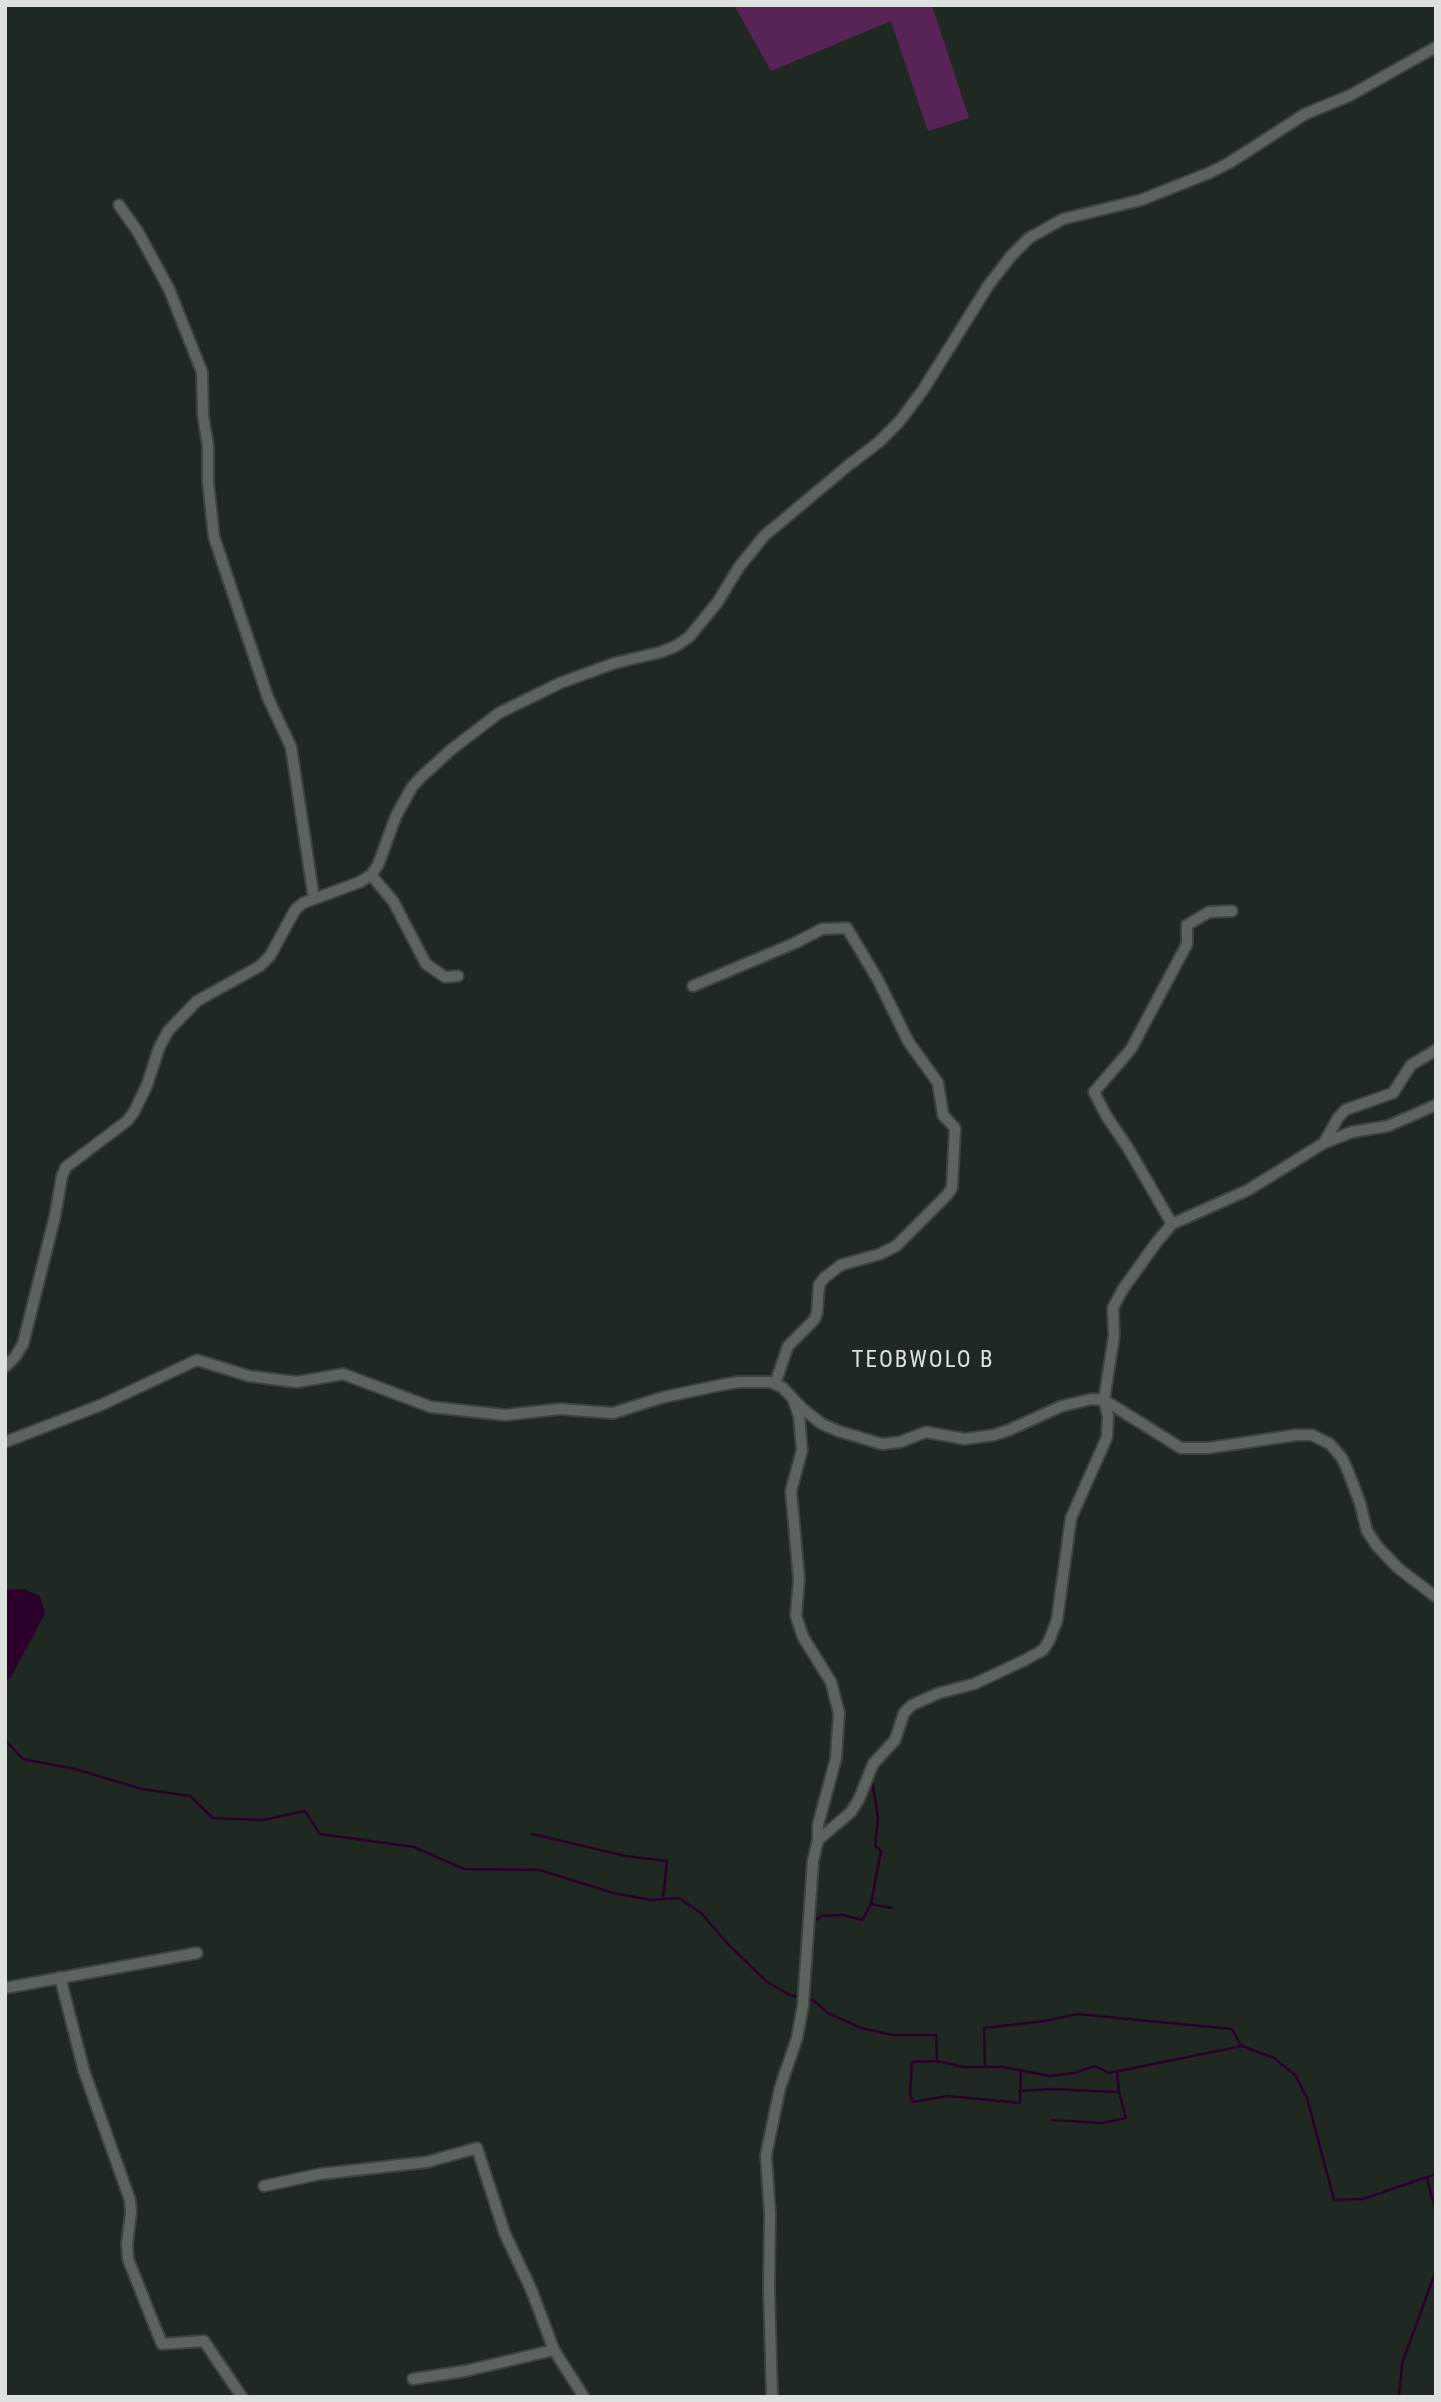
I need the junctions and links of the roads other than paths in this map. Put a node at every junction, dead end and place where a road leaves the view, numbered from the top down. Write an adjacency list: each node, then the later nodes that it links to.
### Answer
1 (1436, 47): 3 (street)
2 (119, 205): 4 (street)
3 (371, 875): 4 (street); 6 (street)
4 (314, 899): 12 (street)
5 (1232, 911): 11 (street)
6 (458, 976)
7 (693, 986): 13 (street)
8 (1436, 1050): 10 (street)
9 (1436, 1105): 10 (street)
10 (1324, 1143): 11 (street)
11 (1172, 1224): 15 (street)
12 (5, 1367)
13 (775, 1384): 14 (street); 16 (street)
14 (792, 1396): 15 (street); 18 (street)
15 (1104, 1400): 17 (street); 18 (street)
16 (5, 1442)
17 (1436, 1597)
18 (818, 1840): 27 (street)
19 (197, 1953): 20 (street)
20 (60, 1977): 21 (street); 25 (street)
21 (5, 1988)
22 (264, 2186): 23 (street)
23 (554, 2350): 24 (street); 26 (street)
24 (412, 2379)
25 (242, 2397)
26 (584, 2397)
27 (772, 2397)

